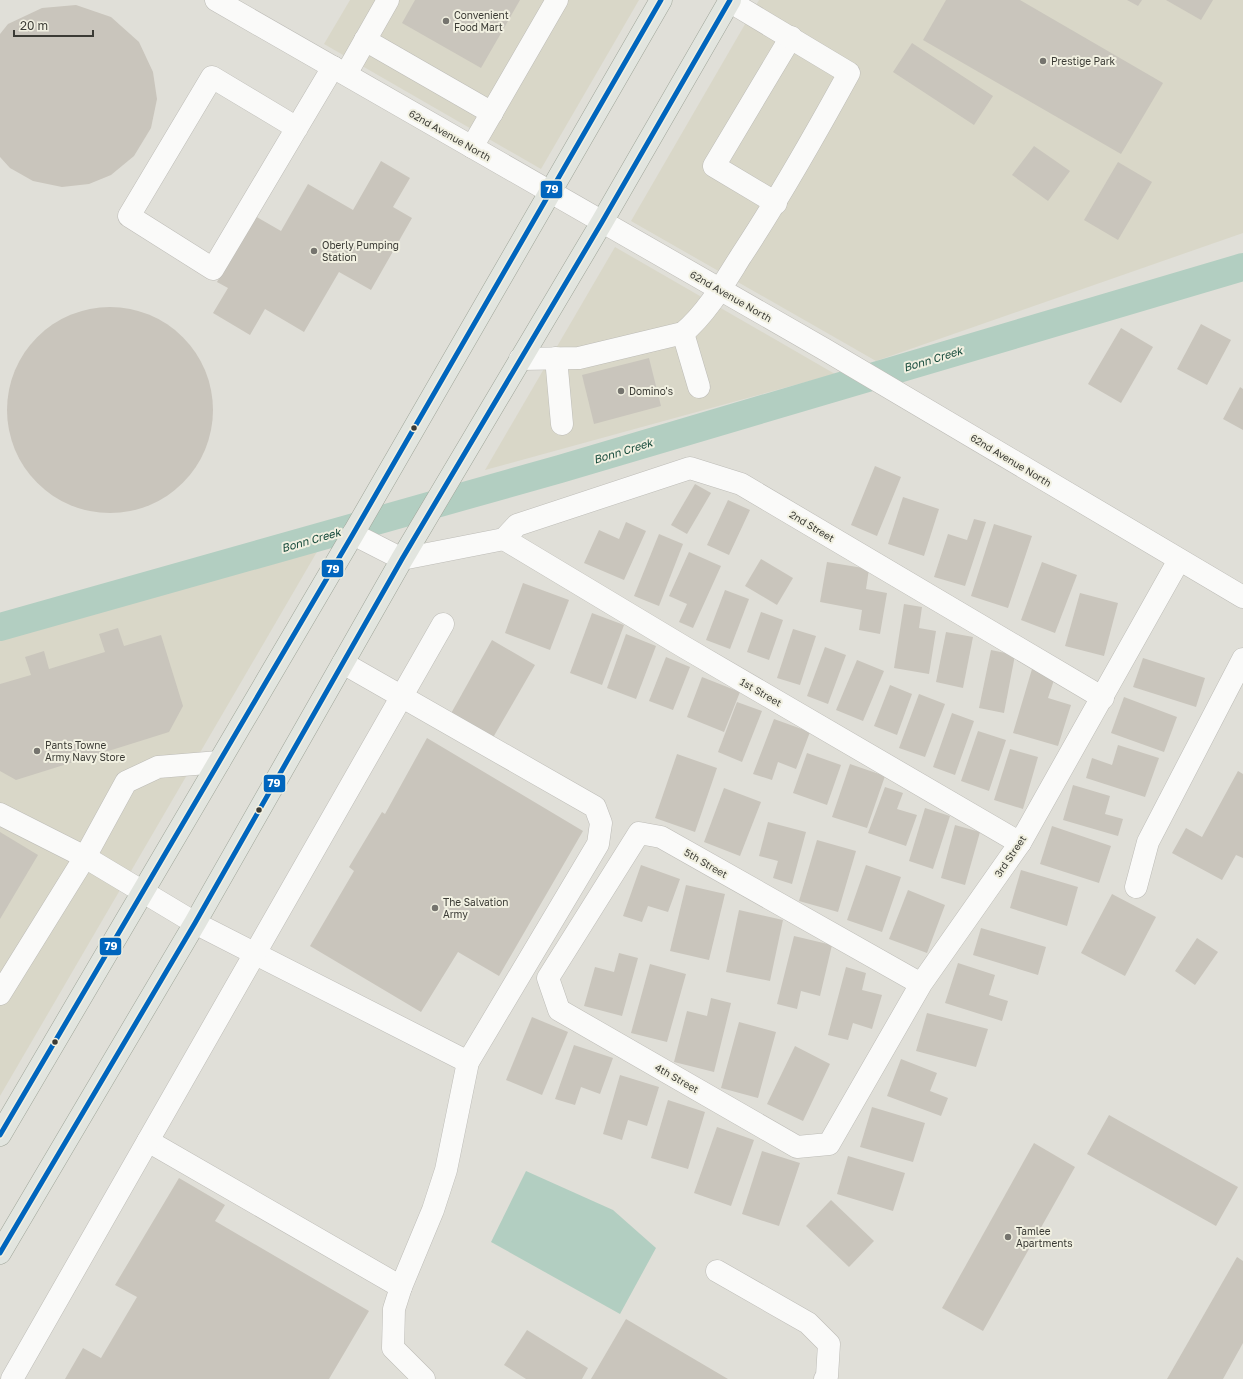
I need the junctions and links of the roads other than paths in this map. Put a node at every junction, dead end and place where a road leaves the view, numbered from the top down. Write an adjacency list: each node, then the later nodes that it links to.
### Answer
1 (216, 0): 8 (street, 62nd Avenue North)
2 (388, 0): 7 (street)
3 (557, 0): 9 (street)
4 (661, 0): 12 (main road)
5 (730, 1): 6 (street); 14 (main road)
6 (791, 38): 13 (street); 13 (street)
7 (365, 40): 8 (street); 9 (street)
8 (340, 71): 10 (street); 11 (street, 62nd Avenue North)
9 (492, 112): 11 (street)
10 (297, 128): 10 (street)
11 (472, 147): 12 (street, 62nd Avenue North)
12 (550, 192): 14 (street, 62nd Avenue North); 21 (main road)
13 (776, 203): 15 (street)
14 (602, 222): 15 (street, 62nd Avenue North); 18 (main road)
15 (720, 289): 16 (street); 24 (street, 62nd Avenue North)
16 (682, 333): 17 (street); 19 (street)
17 (556, 358): 18 (street); 20 (street)
18 (520, 359): 23 (main road)
19 (699, 387)
20 (562, 424)
21 (353, 534): 23 (street); 31 (main road)
22 (504, 539): 23 (street); 30 (street, 2nd Street); 33 (street, 1st Street)
23 (402, 559): 28 (main road)
24 (1179, 560): 25 (street, 62nd Avenue North); 30 (street, 3rd Street)
25 (1243, 597)
26 (443, 624): 29 (street)
27 (1243, 659): 35 (street)
28 (343, 663): 29 (street); 37 (main road)
29 (402, 696): 38 (street); 42 (street)
30 (1103, 698): 33 (street, 3rd Street)
31 (219, 762): 34 (street); 36 (main road)
32 (0, 814): 34 (street)
33 (1020, 843): 40 (street, 3rd Street)
34 (85, 858): 36 (street); 41 (street)
35 (1136, 886)
36 (143, 891): 37 (street); 43 (main road)
37 (195, 923): 38 (street); 46 (main road)
38 (254, 954): 42 (street); 44 (street)
39 (548, 978): 40 (street, 5th Street); 45 (street, 4th Street)
40 (920, 984): 45 (street, 3rd Street)
41 (0, 994)
42 (468, 1062): 48 (street)
43 (0, 1136)
44 (148, 1141): 48 (street); 49 (street)
45 (829, 1144)
46 (0, 1253)
47 (717, 1271): 51 (street)
48 (401, 1287): 50 (street)
49 (12, 1379)
50 (424, 1379)
51 (825, 1379)

